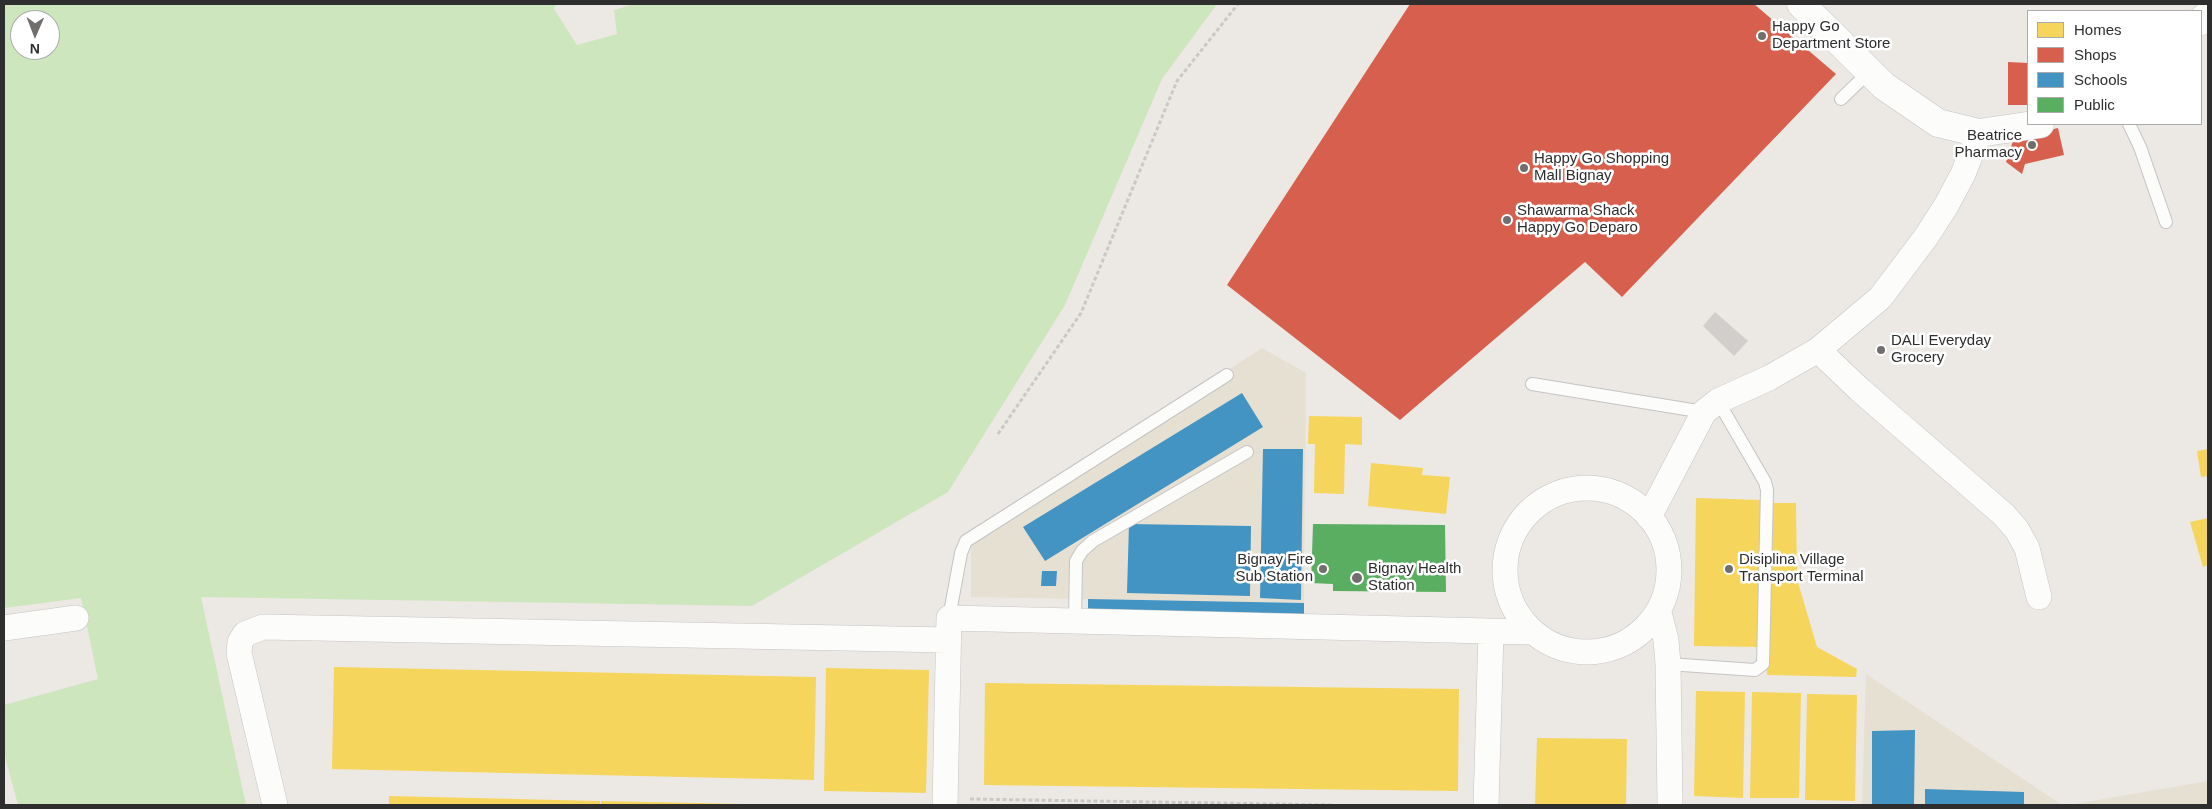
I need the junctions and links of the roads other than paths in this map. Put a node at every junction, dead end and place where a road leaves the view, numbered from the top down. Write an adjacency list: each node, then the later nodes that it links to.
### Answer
1 (1801, 4): 2 (main road)
2 (1870, 70): 3 (lane); 6 (main road)
3 (1841, 99)
4 (2033, 125): 6 (main road)
5 (2129, 125): 7 (lane)
6 (1979, 133): 8 (street)
7 (2166, 222)
8 (1818, 350): 11 (street); 14 (street)
9 (1227, 375): 19 (lane)
10 (1532, 384): 11 (lane)
11 (1711, 407): 13 (street); 22 (lane)
12 (1247, 452): 17 (lane)
13 (1649, 517): 15 (street); 21 (street)
14 (2039, 597)
15 (1659, 612): 21 (street); 22 (street)
16 (76, 618): 18 (street)
17 (1074, 621): 19 (street); 20 (street)
18 (4, 628)
19 (949, 629): 23 (street); 24 (street)
20 (1491, 632): 21 (street); 25 (street)
21 (1530, 632)
22 (1668, 664): 26 (street)
23 (945, 802)
24 (275, 805)
25 (1486, 805)
26 (1670, 805)

